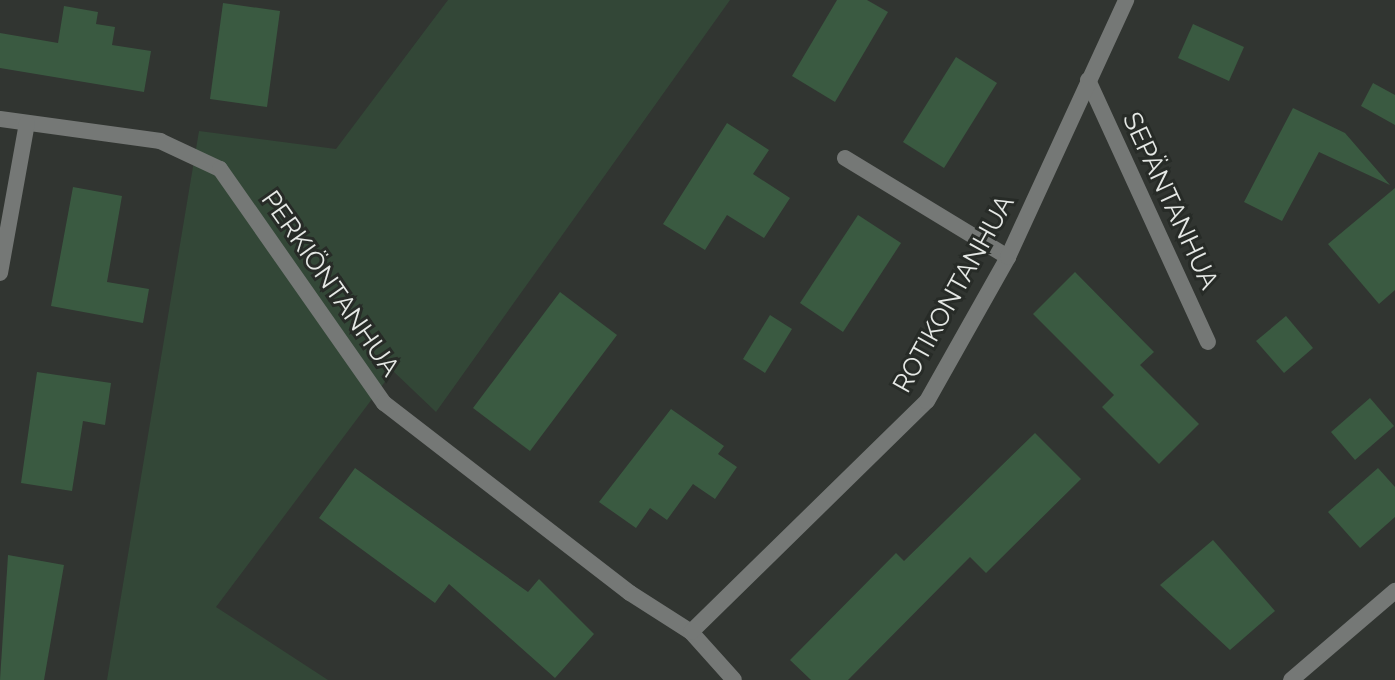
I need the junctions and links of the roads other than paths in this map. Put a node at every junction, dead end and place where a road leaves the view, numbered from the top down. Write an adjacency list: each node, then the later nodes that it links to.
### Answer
1 (1126, 0): 2 (street, ROTIKONTANHUA)
2 (1088, 80): 6 (street, ROTIKONTANHUA); 8 (street, SEPÄNTANHUA)
3 (0, 119): 4 (street, PERKIÖNTANHUA)
4 (27, 123): 7 (street); 10 (street, PERKIÖNTANHUA)
5 (845, 158): 6 (street)
6 (1008, 257): 10 (street, ROTIKONTANHUA)
7 (0, 273)
8 (1208, 342)
9 (1395, 591): 12 (street)
10 (691, 632): 11 (street, PERKIÖNTANHUA)
11 (734, 680)
12 (1291, 680)

